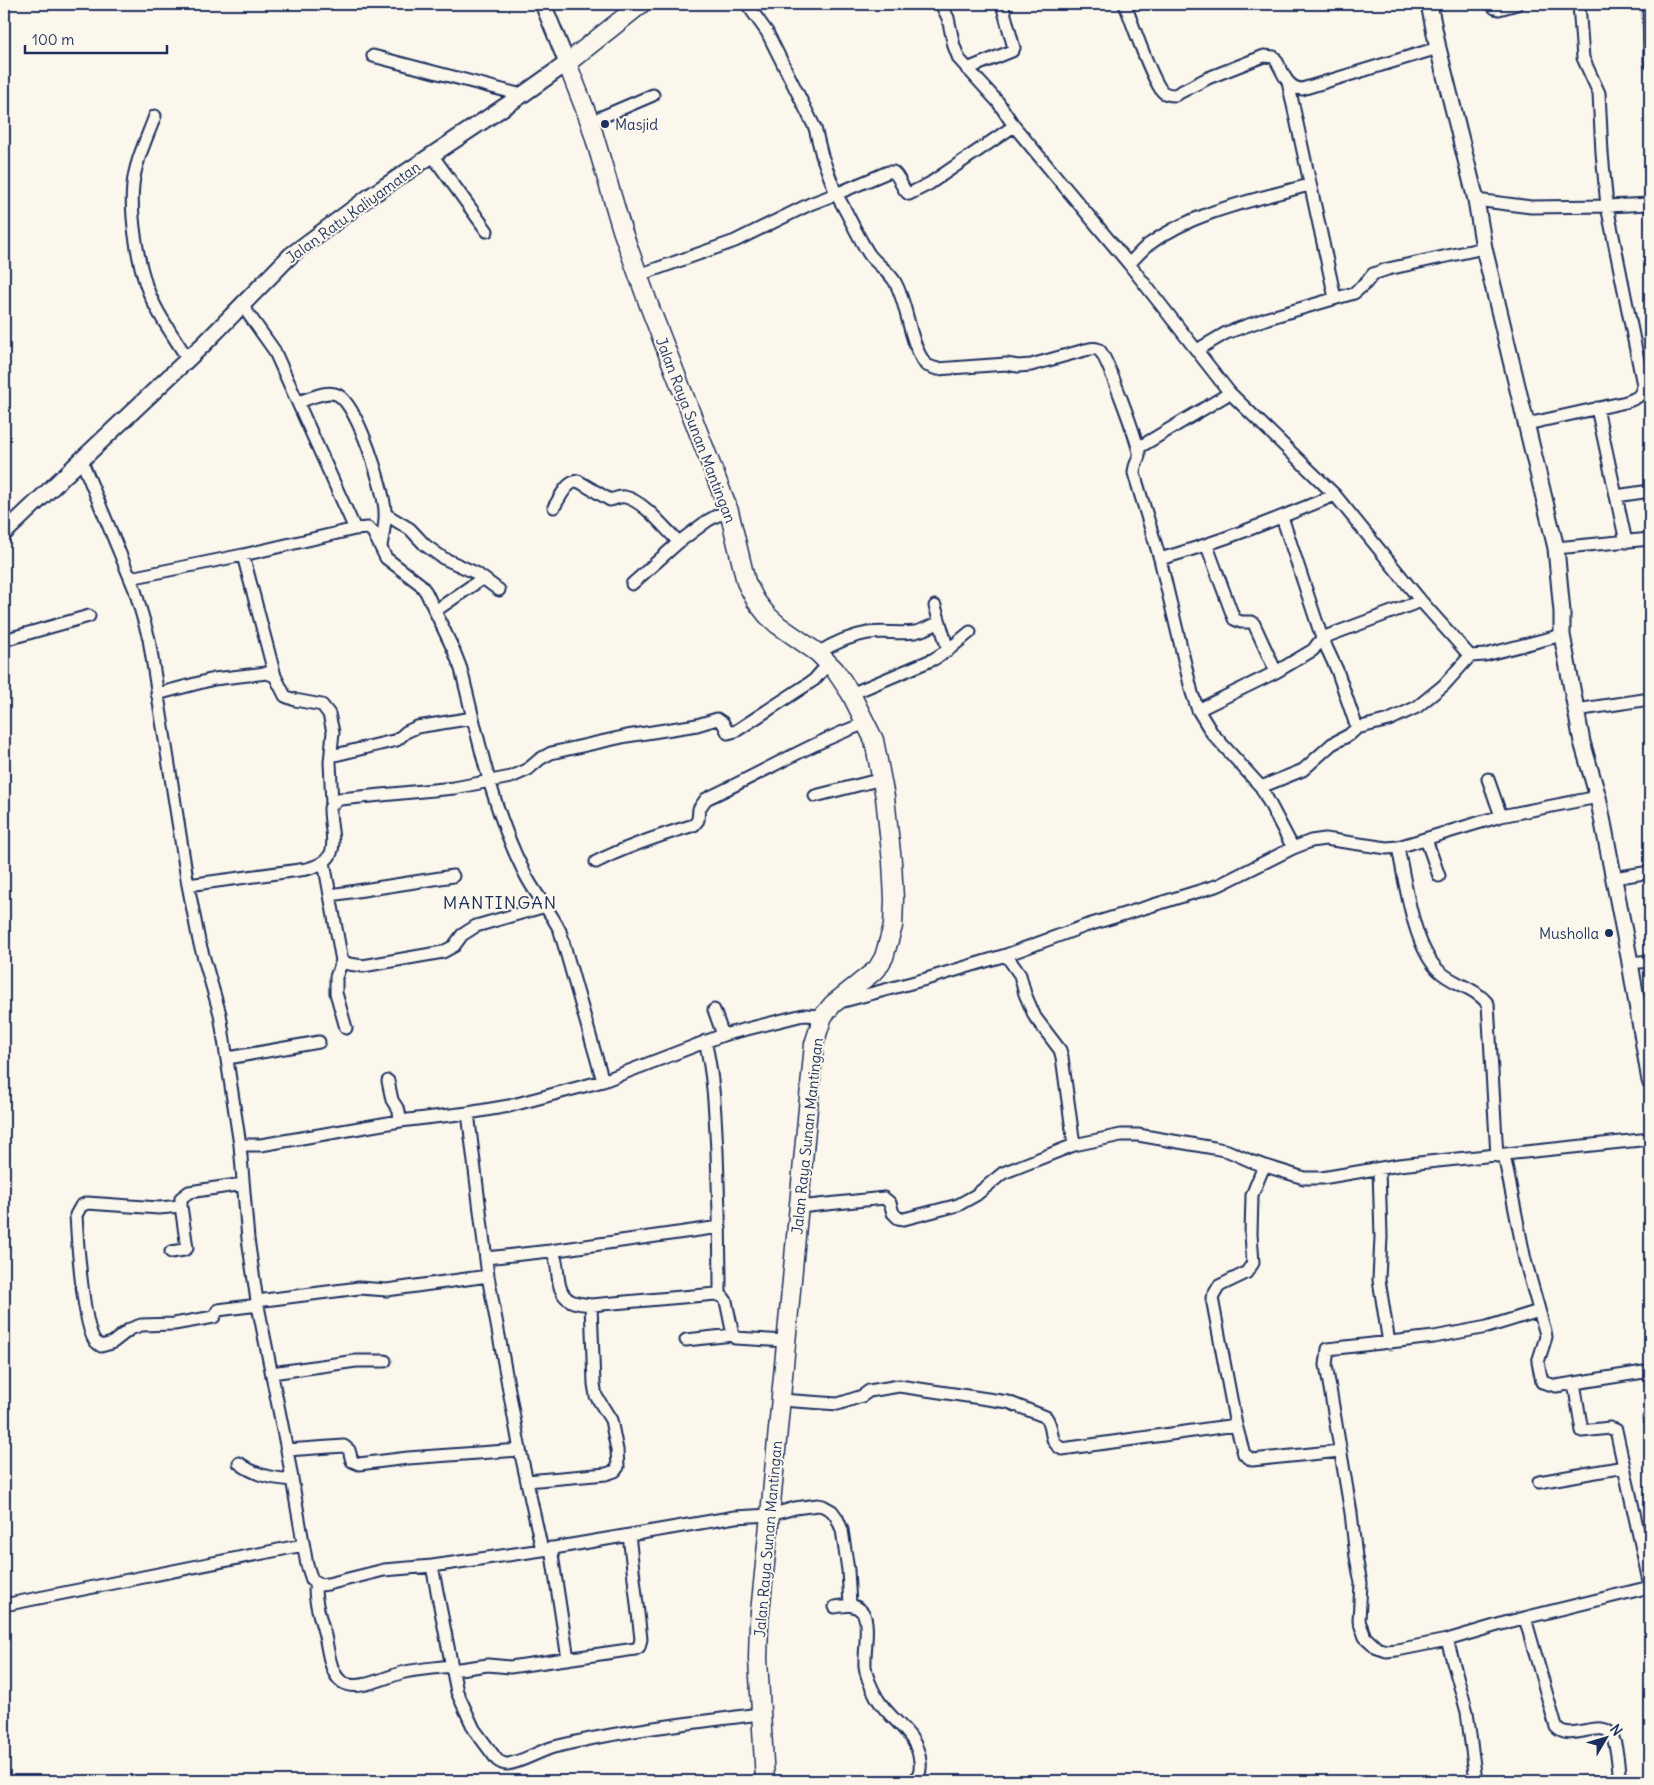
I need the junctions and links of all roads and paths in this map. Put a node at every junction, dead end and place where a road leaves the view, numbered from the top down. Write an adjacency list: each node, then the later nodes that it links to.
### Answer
1 (542, 4): 14 (street, Jalan Raya Sunan Mantingan)
2 (641, 4): 14 (main road, Jalan Ratu Kaliyamatan)
3 (747, 4): 25 (street)
4 (941, 4): 16 (street)
5 (1002, 4): 16 (street)
6 (1125, 4): 17 (street)
7 (1429, 4): 12 (street)
8 (1491, 4): 9 (street)
9 (1517, 4)
10 (1579, 4): 28 (street)
11 (1648, 4): 15 (street)
12 (1438, 48): 17 (street); 26 (street)
13 (373, 56): 19 (street)
14 (567, 63): 19 (street, Jalan Ratu Kaliyamatan); 21 (main road, Jalan Raya Sunan Mantingan)
15 (1650, 64)
16 (967, 69): 22 (street)
17 (1288, 82): 24 (street)
18 (653, 94): 21 (street)
19 (522, 95): 23 (street, Jalan Ratu Kaliyamatan)
20 (156, 116): 36 (street)
21 (590, 122): 32 (main road, Jalan Raya Sunan Mantingan)
22 (1014, 126): 25 (street); 31 (street)
23 (432, 155): 29 (street); 34 (street, Jalan Ratu Kaliyamatan)
24 (1309, 185): 31 (street); 33 (street)
25 (836, 194): 32 (street); 41 (street)
26 (1476, 200): 28 (street); 30 (street)
27 (1650, 204): 28 (street)
28 (1608, 206): 39 (street)
29 (487, 231)
30 (1484, 248): 33 (street); 40 (street)
31 (1129, 264): 35 (street)
32 (639, 275): 47 (main road, Jalan Raya Sunan Mantingan)
33 (1335, 298): 35 (street)
34 (242, 305): 36 (street, Jalan Ratu Kaliyamatan); 38 (street)
35 (1197, 350): 37 (street)
36 (188, 358): 42 (street, Jalan Ratu Kaliyamatan)
37 (1230, 393): 41 (street); 44 (street)
38 (298, 402): 48 (street); 50 (street)
39 (1597, 408): 40 (street); 45 (street)
40 (1527, 424): 57 (street)
41 (1138, 448): 59 (street)
42 (81, 459): 51 (street, Jalan Ratu Kaliyamatan); 60 (street)
43 (1650, 491): 45 (street)
44 (1335, 495): 49 (street); 64 (street)
45 (1616, 496): 54 (street)
46 (554, 507): 53 (street)
47 (729, 512): 53 (street); 75 (main road, Jalan Raya Sunan Mantingan)
48 (386, 514): 55 (street); 61 (street)
49 (1282, 518): 56 (street); 71 (street)
50 (355, 529): 55 (street); 58 (street)
51 (4, 533)
52 (1650, 539): 54 (street)
53 (679, 542): 62 (street)
54 (1626, 542): 57 (street)
55 (381, 546): 66 (street)
56 (1206, 546): 59 (street); 76 (street)
57 (1556, 548): 70 (street)
58 (243, 555): 60 (street); 77 (street)
59 (1160, 559): 81 (street)
60 (130, 578): 78 (street)
61 (483, 578): 63 (street); 66 (street)
62 (632, 584)
63 (499, 590)
64 (1421, 601): 71 (street); 74 (street)
65 (935, 606): 68 (street)
66 (435, 611): 83 (street)
67 (89, 616): 72 (street)
68 (940, 622): 73 (street); 75 (street)
69 (970, 632): 73 (street)
70 (1562, 634): 74 (street); 82 (street)
71 (1322, 638): 76 (street); 85 (street)
72 (4, 640)
73 (948, 650): 79 (street)
74 (1470, 656): 85 (street)
75 (823, 659): 79 (main road, Jalan Raya Sunan Mantingan); 89 (street)
76 (1276, 672): 81 (street)
77 (275, 676): 78 (street); 86 (street)
78 (157, 694): 104 (street)
79 (851, 694): 84 (main road, Jalan Raya Sunan Mantingan)
80 (1650, 699): 82 (street)
81 (1198, 710): 90 (street)
82 (1576, 710): 92 (street)
83 (473, 718): 86 (street); 89 (street)
84 (866, 723): 87 (main road, Jalan Raya Sunan Mantingan); 99 (street)
85 (1357, 728): 90 (street)
86 (331, 756): 93 (street)
87 (882, 779): 91 (street); 112 (main road, Jalan Raya Sunan Mantingan)
88 (1488, 779): 94 (street)
89 (490, 782): 93 (street); 106 (street)
90 (1261, 787): 97 (street)
91 (816, 796)
92 (1598, 797): 94 (street); 103 (street)
93 (332, 804): 98 (street)
94 (1501, 816): 95 (street)
95 (1426, 839): 96 (street); 102 (street)
96 (1398, 847): 97 (street); 126 (street)
97 (1293, 848): 107 (street)
98 (324, 862): 104 (street); 105 (street)
99 (596, 862)
100 (1650, 872): 103 (street)
101 (453, 876): 105 (street)
102 (1439, 876)
103 (1614, 878): 110 (street)
104 (188, 885): 117 (street)
105 (330, 895): 108 (street)
106 (546, 906): 108 (street); 118 (street)
107 (1006, 955): 112 (street); 124 (street)
108 (342, 960): 113 (street)
109 (1650, 961): 110 (street)
110 (1630, 963): 119 (street)
111 (714, 1010): 114 (street)
112 (828, 1010): 114 (street); 131 (main road, Jalan Raya Sunan Mantingan)
113 (346, 1028)
114 (723, 1034): 115 (street)
115 (705, 1041): 118 (street); 132 (street)
116 (319, 1042): 117 (street)
117 (228, 1058): 125 (street)
118 (603, 1081): 121 (street)
119 (1650, 1081)
120 (388, 1082): 122 (street)
121 (468, 1113): 122 (street); 135 (street)
122 (400, 1121): 125 (street)
123 (1650, 1140): 126 (street)
124 (1074, 1144): 127 (street); 131 (street)
125 (240, 1145): 129 (street)
126 (1500, 1155): 128 (street); 140 (street)
127 (1264, 1166): 128 (street); 150 (street)
128 (1378, 1169): 144 (street)
129 (244, 1184): 130 (street); 138 (street)
130 (181, 1206): 133 (street); 138 (street)
131 (799, 1207): 143 (main road, Jalan Raya Sunan Mantingan)
132 (720, 1227): 134 (street); 137 (street)
133 (171, 1252)
134 (550, 1252): 135 (street); 139 (street)
135 (486, 1258): 136 (street)
136 (488, 1276): 138 (street); 152 (street)
137 (720, 1295): 139 (street); 141 (street)
138 (258, 1303): 147 (street)
139 (591, 1305): 157 (street)
140 (1539, 1311): 144 (street); 148 (street)
141 (733, 1335): 142 (street); 143 (street)
142 (686, 1340)
143 (786, 1340): 149 (main road, Jalan Raya Sunan Mantingan)
144 (1389, 1343): 153 (street)
145 (385, 1360): 147 (street)
146 (1650, 1371): 148 (street)
147 (272, 1373): 151 (street)
148 (1574, 1383): 155 (street)
149 (781, 1400): 150 (street); 159 (main road, Jalan Raya Sunan Mantingan)
150 (1236, 1425): 153 (street)
151 (287, 1450): 152 (street); 156 (street)
152 (520, 1450): 157 (street)
153 (1340, 1451): 170 (street)
154 (240, 1463): 156 (street)
155 (1624, 1467): 158 (street); 165 (street)
156 (292, 1480): 161 (street)
157 (527, 1481): 162 (street)
158 (1539, 1482)
159 (770, 1515): 160 (street); 167 (street); 173 (main road, Jalan Raya Sunan Mantingan)
160 (629, 1535): 162 (street); 171 (street)
161 (303, 1545): 164 (street); 166 (street)
162 (546, 1549): 163 (street); 171 (street)
163 (432, 1566): 164 (street); 172 (street)
164 (316, 1584): 172 (street)
165 (1650, 1587): 169 (street)
166 (4, 1605)
167 (850, 1605): 168 (street); 174 (street)
168 (834, 1607)
169 (1525, 1618): 170 (street); 177 (street)
170 (1447, 1640): 176 (street)
171 (568, 1658): 172 (street)
172 (452, 1668): 173 (street)
173 (760, 1714): 175 (main road, Jalan Raya Sunan Mantingan)
174 (916, 1780)
175 (765, 1781)
176 (1476, 1781)
177 (1620, 1781)

